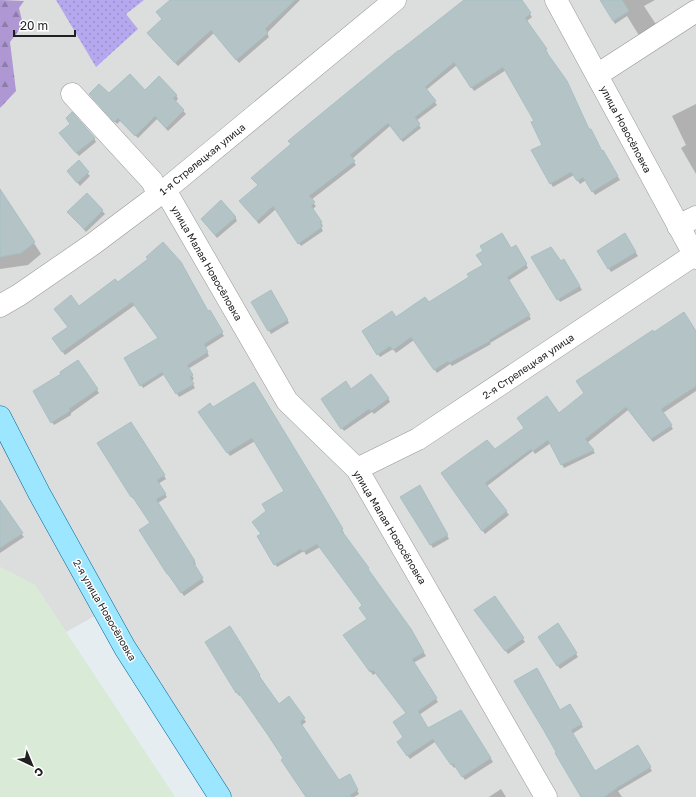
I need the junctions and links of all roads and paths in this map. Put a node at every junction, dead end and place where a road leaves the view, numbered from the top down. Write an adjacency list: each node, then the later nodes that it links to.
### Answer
1 (395, 0): 6 (street, 1-я Стрелецкая улица)
2 (556, 0): 4 (street, улица Новосёловка)
3 (696, 11): 4 (street)
4 (597, 75): 7 (street, улица Новосёловка)
5 (72, 94): 6 (street, улица Малая Новосёловка)
6 (162, 192): 9 (street, 1-я Стрелецкая улица); 11 (street, улица Малая Новосёловка)
7 (687, 221): 8 (street, улица Новосёловка)
8 (695, 256): 11 (street, 2-я Стрелецкая улица)
9 (0, 306)
10 (0, 417): 12 (main road, 2-я улица Новосёловка)
11 (357, 469): 13 (street, улица Малая Новосёловка)
12 (220, 797)
13 (546, 797)

